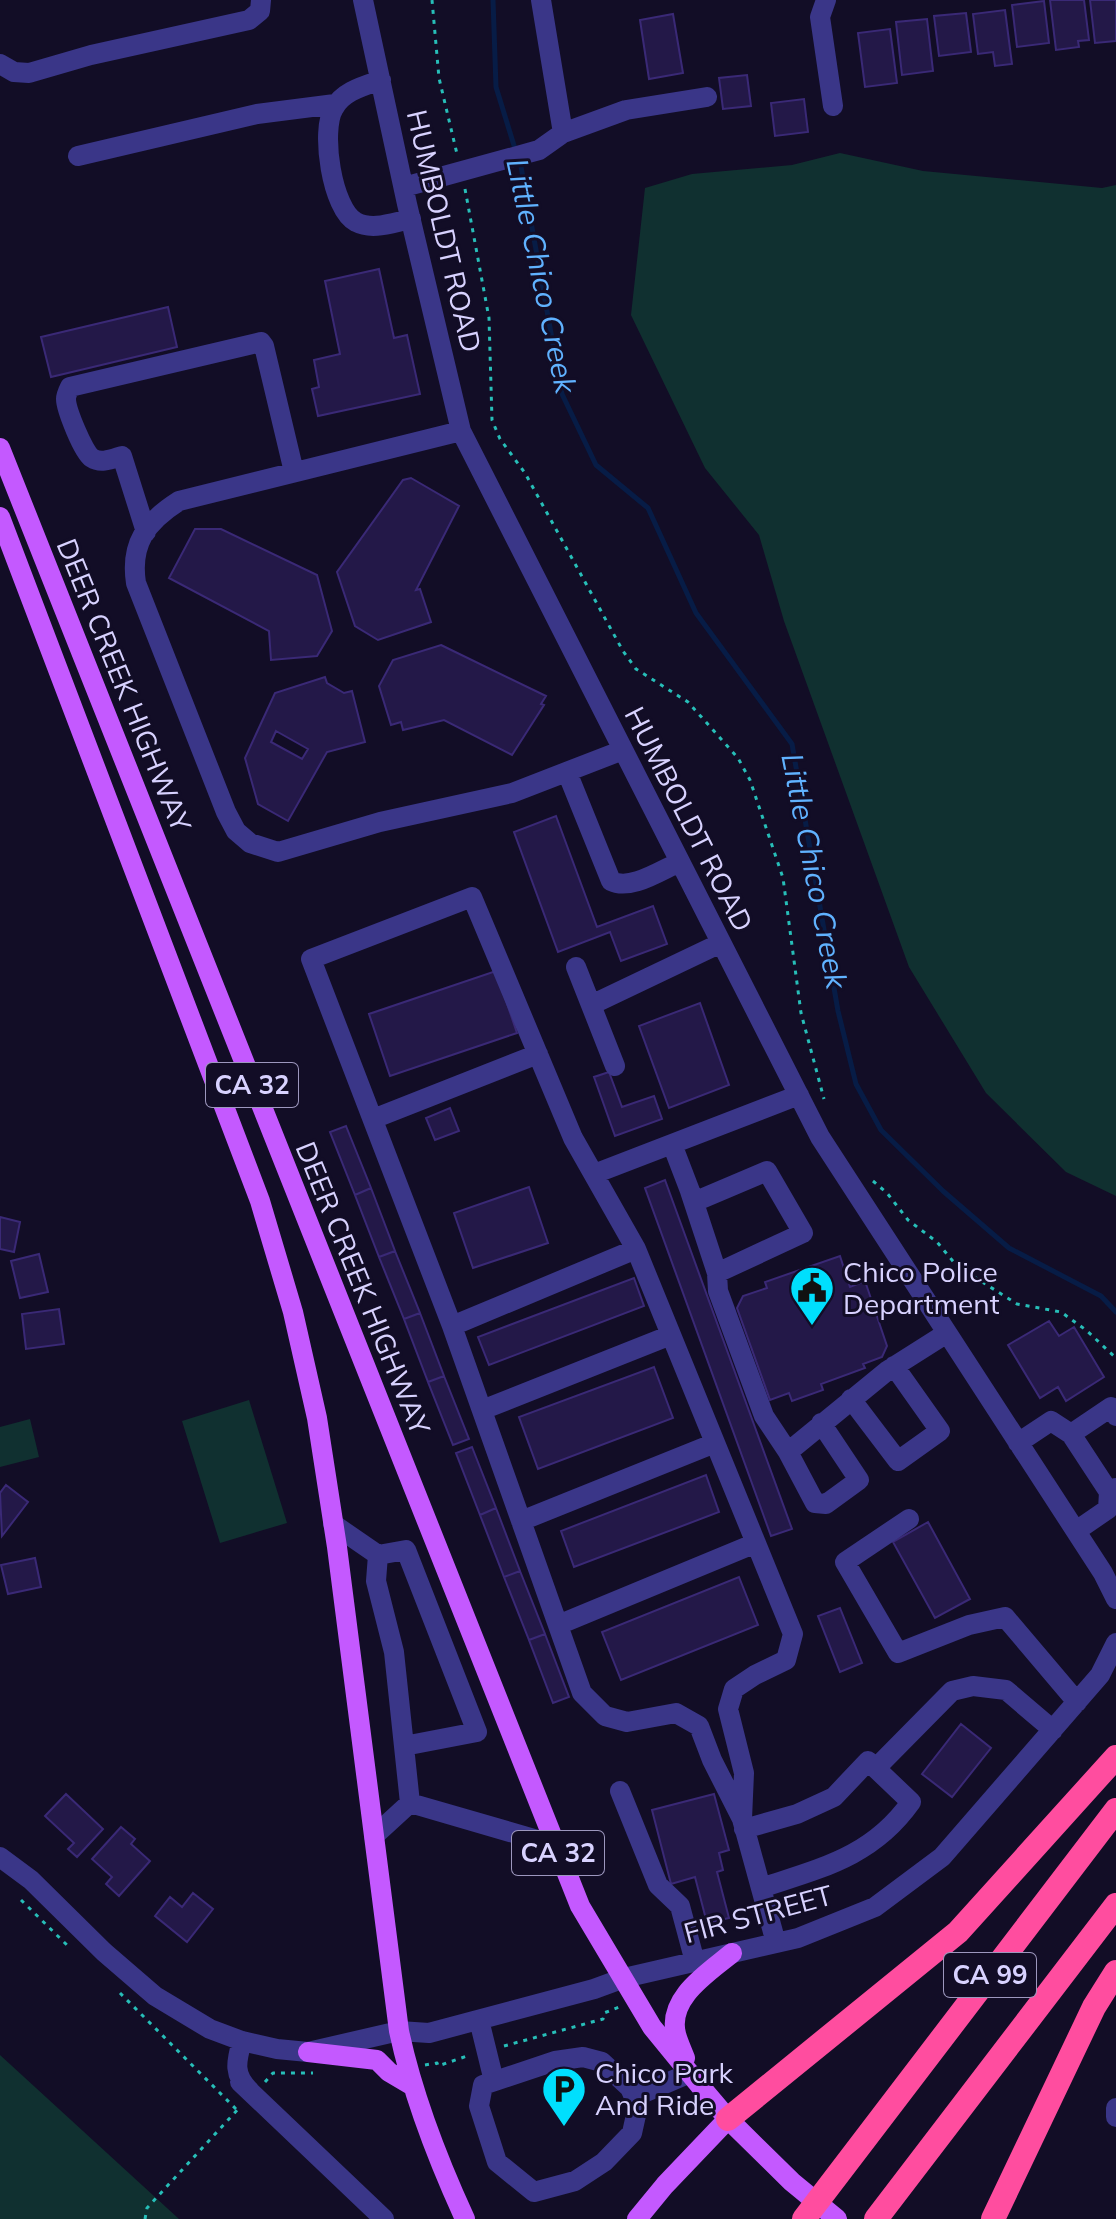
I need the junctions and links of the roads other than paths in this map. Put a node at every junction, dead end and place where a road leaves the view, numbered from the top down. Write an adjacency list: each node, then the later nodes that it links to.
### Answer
1 (261, 0): 5 (street)
2 (363, 0): 6 (street, HUMBOLDT ROAD)
3 (541, 0): 10 (street)
4 (826, 0): 9 (street)
5 (0, 64)
6 (381, 80): 8 (street); 12 (street, HUMBOLDT ROAD)
7 (707, 97): 10 (street)
8 (335, 104): 11 (street); 13 (street)
9 (833, 106)
10 (563, 133): 12 (street)
11 (78, 156)
12 (404, 187): 13 (street, HUMBOLDT ROAD)
13 (411, 219): 14 (street, HUMBOLDT ROAD)
14 (461, 431): 16 (street); 19 (street, HUMBOLDT ROAD)
15 (0, 448): 57 (main road, DEER CREEK HIGHWAY / CA 32)
16 (294, 472): 18 (street); 18 (street)
17 (0, 517): 49 (main road, DEER CREEK HIGHWAY / CA 32)
18 (146, 532): 20 (street)
19 (623, 750): 20 (street); 21 (street, HUMBOLDT ROAD)
20 (567, 772): 21 (street)
21 (680, 862): 22 (street, HUMBOLDT ROAD)
22 (721, 943): 24 (street); 27 (street, HUMBOLDT ROAD)
23 (576, 967): 24 (street)
24 (591, 1005): 26 (street)
25 (538, 1054): 28 (street); 28 (street); 30 (street)
26 (615, 1066)
27 (799, 1095): 29 (street); 35 (street, HUMBOLDT ROAD)
28 (373, 1119): 34 (street)
29 (672, 1144): 30 (street); 31 (street)
30 (594, 1174): 32 (street)
31 (694, 1202): 33 (street); 33 (street)
32 (636, 1249): 34 (street); 36 (street)
33 (717, 1273): 45 (street)
34 (452, 1326): 39 (street)
35 (947, 1333): 37 (street); 44 (street, HUMBOLDT ROAD)
36 (671, 1335): 39 (street); 43 (street)
37 (894, 1366): 38 (street); 38 (street)
38 (851, 1399): 41 (street)
39 (482, 1410): 48 (street)
40 (1116, 1416): 42 (street)
41 (821, 1423): 45 (street); 45 (street)
42 (1071, 1434): 44 (street); 46 (street)
43 (715, 1443): 48 (street); 51 (street)
44 (1018, 1443): 50 (street, HUMBOLDT ROAD)
45 (788, 1452)
46 (1113, 1490): 50 (street)
47 (909, 1519): 56 (street)
48 (521, 1521): 54 (street)
49 (333, 1524): 52 (street); 67 (main road, DEER CREEK HIGHWAY / CA 32)
50 (1076, 1531): 53 (street, HUMBOLDT ROAD)
51 (756, 1543): 54 (street); 66 (street)
52 (378, 1555): 59 (street); 60 (street)
53 (1116, 1599)
54 (558, 1625): 66 (street)
55 (1116, 1643): 56 (street, FIR STREET)
56 (1077, 1702): 58 (street, FIR STREET)
57 (500, 1712): 59 (street); 68 (main road, DEER CREEK HIGHWAY / CA 32)
58 (1053, 1730): 62 (street); 72 (street, FIR STREET)
59 (477, 1732): 60 (street)
60 (404, 1746): 64 (street)
61 (1116, 1757): 88 (highway)
62 (876, 1768): 66 (street); 70 (street)
63 (620, 1791): 74 (street)
64 (410, 1803): 67 (street); 68 (street)
65 (1116, 1810): 92 (highway, CA 99)
66 (743, 1824): 70 (street)
67 (374, 1836): 78 (main road, DEER CREEK HIGHWAY / CA 32)
68 (555, 1845): 76 (main road, DEER CREEK HIGHWAY / CA 32)
69 (0, 1857): 79 (street)
70 (761, 1888): 72 (street)
71 (1116, 1905): 94 (highway, CA 99)
72 (776, 1943): 73 (street, FIR STREET)
73 (732, 1953): 74 (street, FIR STREET); 81 (main road)
74 (695, 1962): 76 (street, FIR STREET)
75 (1116, 1972): 86 (highway)
76 (624, 1978): 77 (street, FIR STREET); 81 (main road, DEER CREEK HIGHWAY / CA 32)
77 (479, 2020): 78 (street, FIR STREET); 82 (street)
78 (399, 2031): 80 (street, FIR STREET); 83 (main road, CA 32)
79 (242, 2041): 80 (street); 89 (street)
80 (308, 2052): 83 (main road)
81 (690, 2073): 84 (street); 88 (main road, DEER CREEK HIGHWAY / CA 32)
82 (494, 2081): 84 (street); 84 (street)
83 (411, 2085): 90 (main road, CA 32)
84 (634, 2097)
85 (1116, 2108): 87 (street)
86 (1045, 2109): 95 (highway); 96 (highway)
87 (1116, 2117)
88 (728, 2119): 91 (main road); 93 (main road, CA 32)
89 (384, 2219)
90 (465, 2219)
91 (637, 2219)
92 (804, 2219)
93 (837, 2219)
94 (876, 2219)
95 (993, 2219)
96 (1006, 2219)

